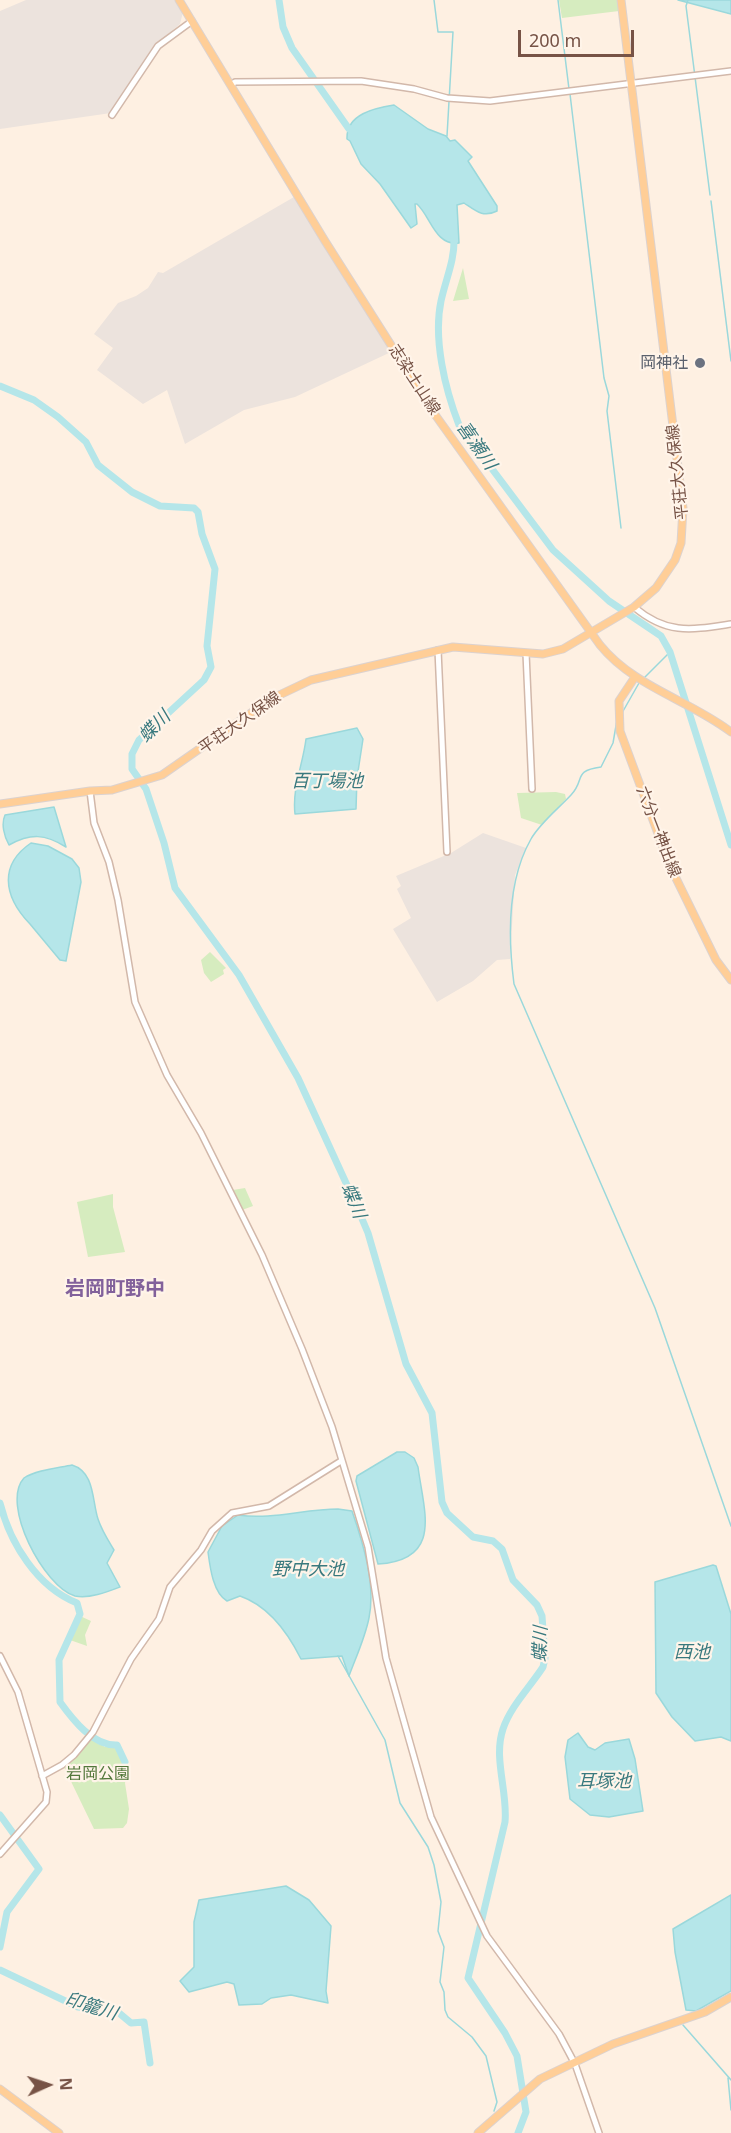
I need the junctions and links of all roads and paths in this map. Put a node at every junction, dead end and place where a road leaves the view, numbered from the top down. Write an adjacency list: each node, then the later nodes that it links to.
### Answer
1 (179, 0): 3 (main road, 志染土山線)
2 (621, 0): 5 (main road, 平荘大久保線)
3 (192, 21): 6 (main road, 志染土山線); 7 (street)
4 (731, 71): 5 (street)
5 (632, 83): 6 (street); 8 (main road, 平荘大久保線)
6 (231, 85): 10 (main road, 志染土山線)
7 (112, 115)
8 (632, 608): 9 (street); 10 (main road, 平荘大久保線)
9 (731, 624)
10 (591, 632): 12 (main road, 平荘大久保線); 13 (main road, 志染土山線)
11 (438, 650): 12 (main road, 平荘大久保線); 16 (main road, 平荘大久保線); 18 (street)
12 (526, 653): 15 (street)
13 (635, 677): 14 (main road, 志染土山線); 19 (main road, 六分一神出線)
14 (731, 732)
15 (532, 789)
16 (90, 791): 17 (main road, 平荘大久保線); 20 (street)
17 (0, 804)
18 (447, 852)
19 (731, 980)
20 (341, 1461): 22 (street); 25 (street)
21 (0, 1656): 22 (street)
22 (42, 1776): 23 (street)
23 (0, 1854)
24 (731, 1997): 25 (main road)
25 (575, 2064): 28 (main road); 29 (street)
26 (0, 2089): 27 (main road)
27 (59, 2133)
28 (478, 2133)
29 (599, 2133)

